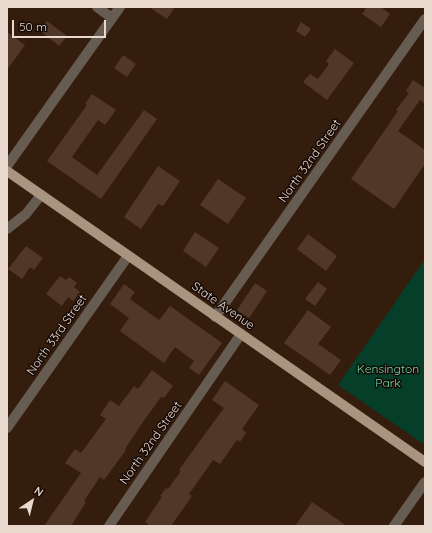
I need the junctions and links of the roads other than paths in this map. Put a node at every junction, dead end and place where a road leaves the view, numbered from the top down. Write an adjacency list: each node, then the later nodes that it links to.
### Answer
1 (97, 7): 3 (street)
2 (120, 7): 3 (street)
3 (112, 18): 5 (street)
4 (423, 26): 10 (street, North 32nd Street)
5 (7, 166)
6 (7, 172): 7 (main road, State Avenue)
7 (41, 195): 8 (street); 9 (main road, State Avenue)
8 (7, 229)
9 (128, 256): 10 (main road, State Avenue); 12 (street, North 33rd Street)
10 (216, 317): 11 (main road, State Avenue)
11 (242, 334): 13 (main road, State Avenue); 15 (street, North 32nd Street)
12 (7, 428)
13 (425, 462)
14 (425, 482): 16 (street)
15 (110, 526)
16 (394, 526)

